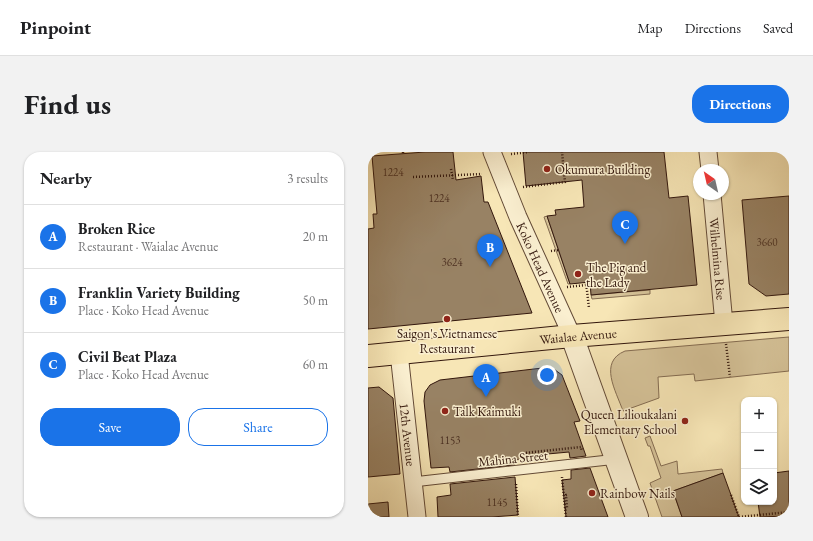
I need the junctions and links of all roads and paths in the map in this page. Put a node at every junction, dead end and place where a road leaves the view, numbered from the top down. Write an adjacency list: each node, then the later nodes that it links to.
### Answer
1 (492, 152): 18 (street, Koko Head Avenue)
2 (529, 152): 5 (path)
3 (562, 152): 12 (path)
4 (708, 152): 6 (street)
5 (512, 154)
6 (709, 164)
7 (451, 169): 9 (path)
8 (483, 174): 9 (path)
9 (452, 175): 10 (path); 11 (path)
10 (413, 177)
11 (453, 180)
12 (526, 186)
13 (713, 200): 17 (street, Wilhelmina Rise)
14 (563, 287): 15 (path)
15 (589, 308)
16 (789, 319): 17 (main road, Waialae Avenue)
17 (725, 333): 18 (main road, Waialae Avenue); 21 (path)
18 (572, 336): 19 (main road, Waialae Avenue); 24 (street, Koko Head Avenue)
19 (399, 353): 20 (main road, Waialae Avenue); 27 (street, 12th Avenue)
20 (368, 356)
21 (730, 377)
22 (582, 452): 23 (path)
23 (526, 457)
24 (617, 460): 27 (lane, Mahina Street); 35 (street, Koko Head Avenue)
25 (562, 477): 30 (path)
26 (516, 481): 33 (path)
27 (413, 482): 32 (street, 12th Avenue)
28 (568, 495): 30 (path)
29 (731, 495): 36 (path)
30 (565, 509): 34 (path)
31 (789, 512): 36 (path)
32 (417, 517)
33 (518, 517)
34 (566, 517)
35 (638, 517)
36 (739, 517)

